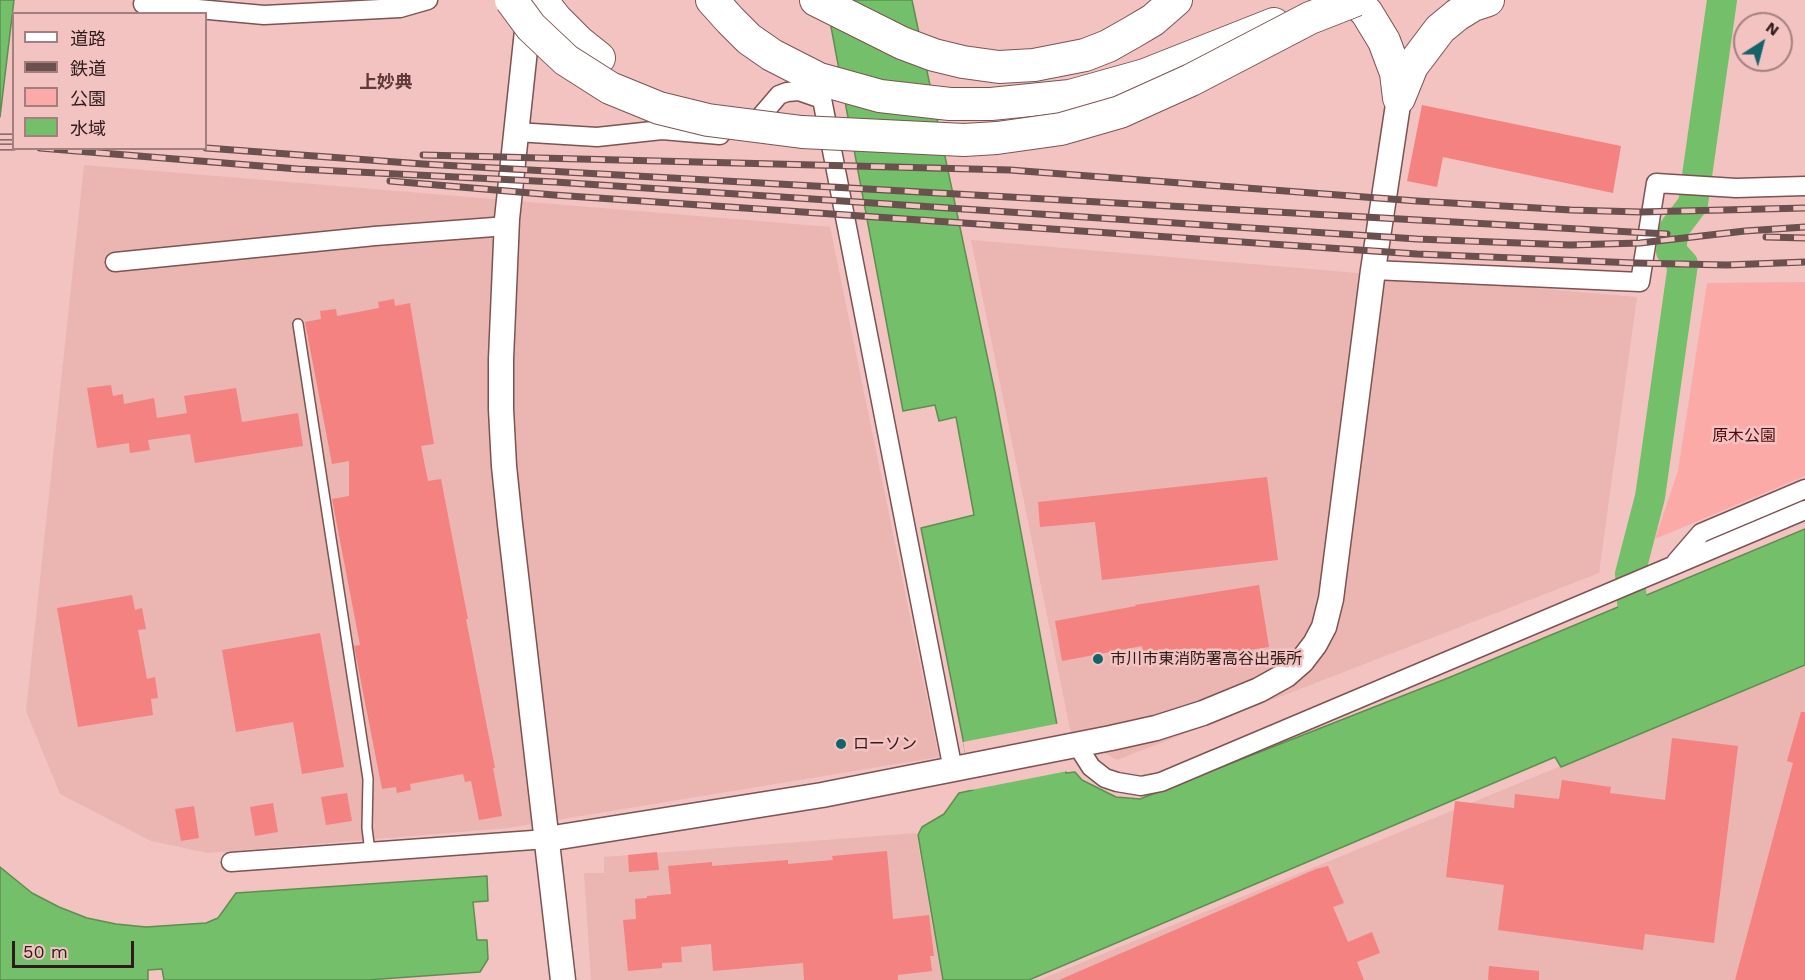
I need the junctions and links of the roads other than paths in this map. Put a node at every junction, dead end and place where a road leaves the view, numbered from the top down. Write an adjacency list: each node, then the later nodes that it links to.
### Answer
1 (428, 0): 12 (street)
2 (511, 0): 15 (highway, bridge)
3 (530, 0): 14 (street)
4 (541, 0): 15 (highway, bridge)
5 (712, 0): 8 (highway)
6 (816, 0): 7 (highway)
7 (1176, 0)
8 (1334, 0)
9 (1355, 0): 13 (highway); 15 (highway, bridge)
10 (1488, 0): 13 (highway)
11 (142, 4): 12 (street)
12 (247, 7)
13 (1399, 98): 19 (street)
14 (516, 132): 17 (street); 25 (street)
15 (898, 138)
16 (1805, 186): 19 (street)
17 (507, 226): 18 (street); 26 (street)
18 (115, 262)
19 (1373, 270): 24 (street)
20 (298, 324): 27 (lane)
21 (1805, 489): 23 (street)
22 (1805, 510): 23 (street)
23 (1673, 565): 24 (street)
24 (1071, 746): 25 (street)
25 (960, 769): 26 (street)
26 (547, 839): 27 (street); 29 (street)
27 (370, 852): 28 (street)
28 (231, 862)
29 (563, 980)

